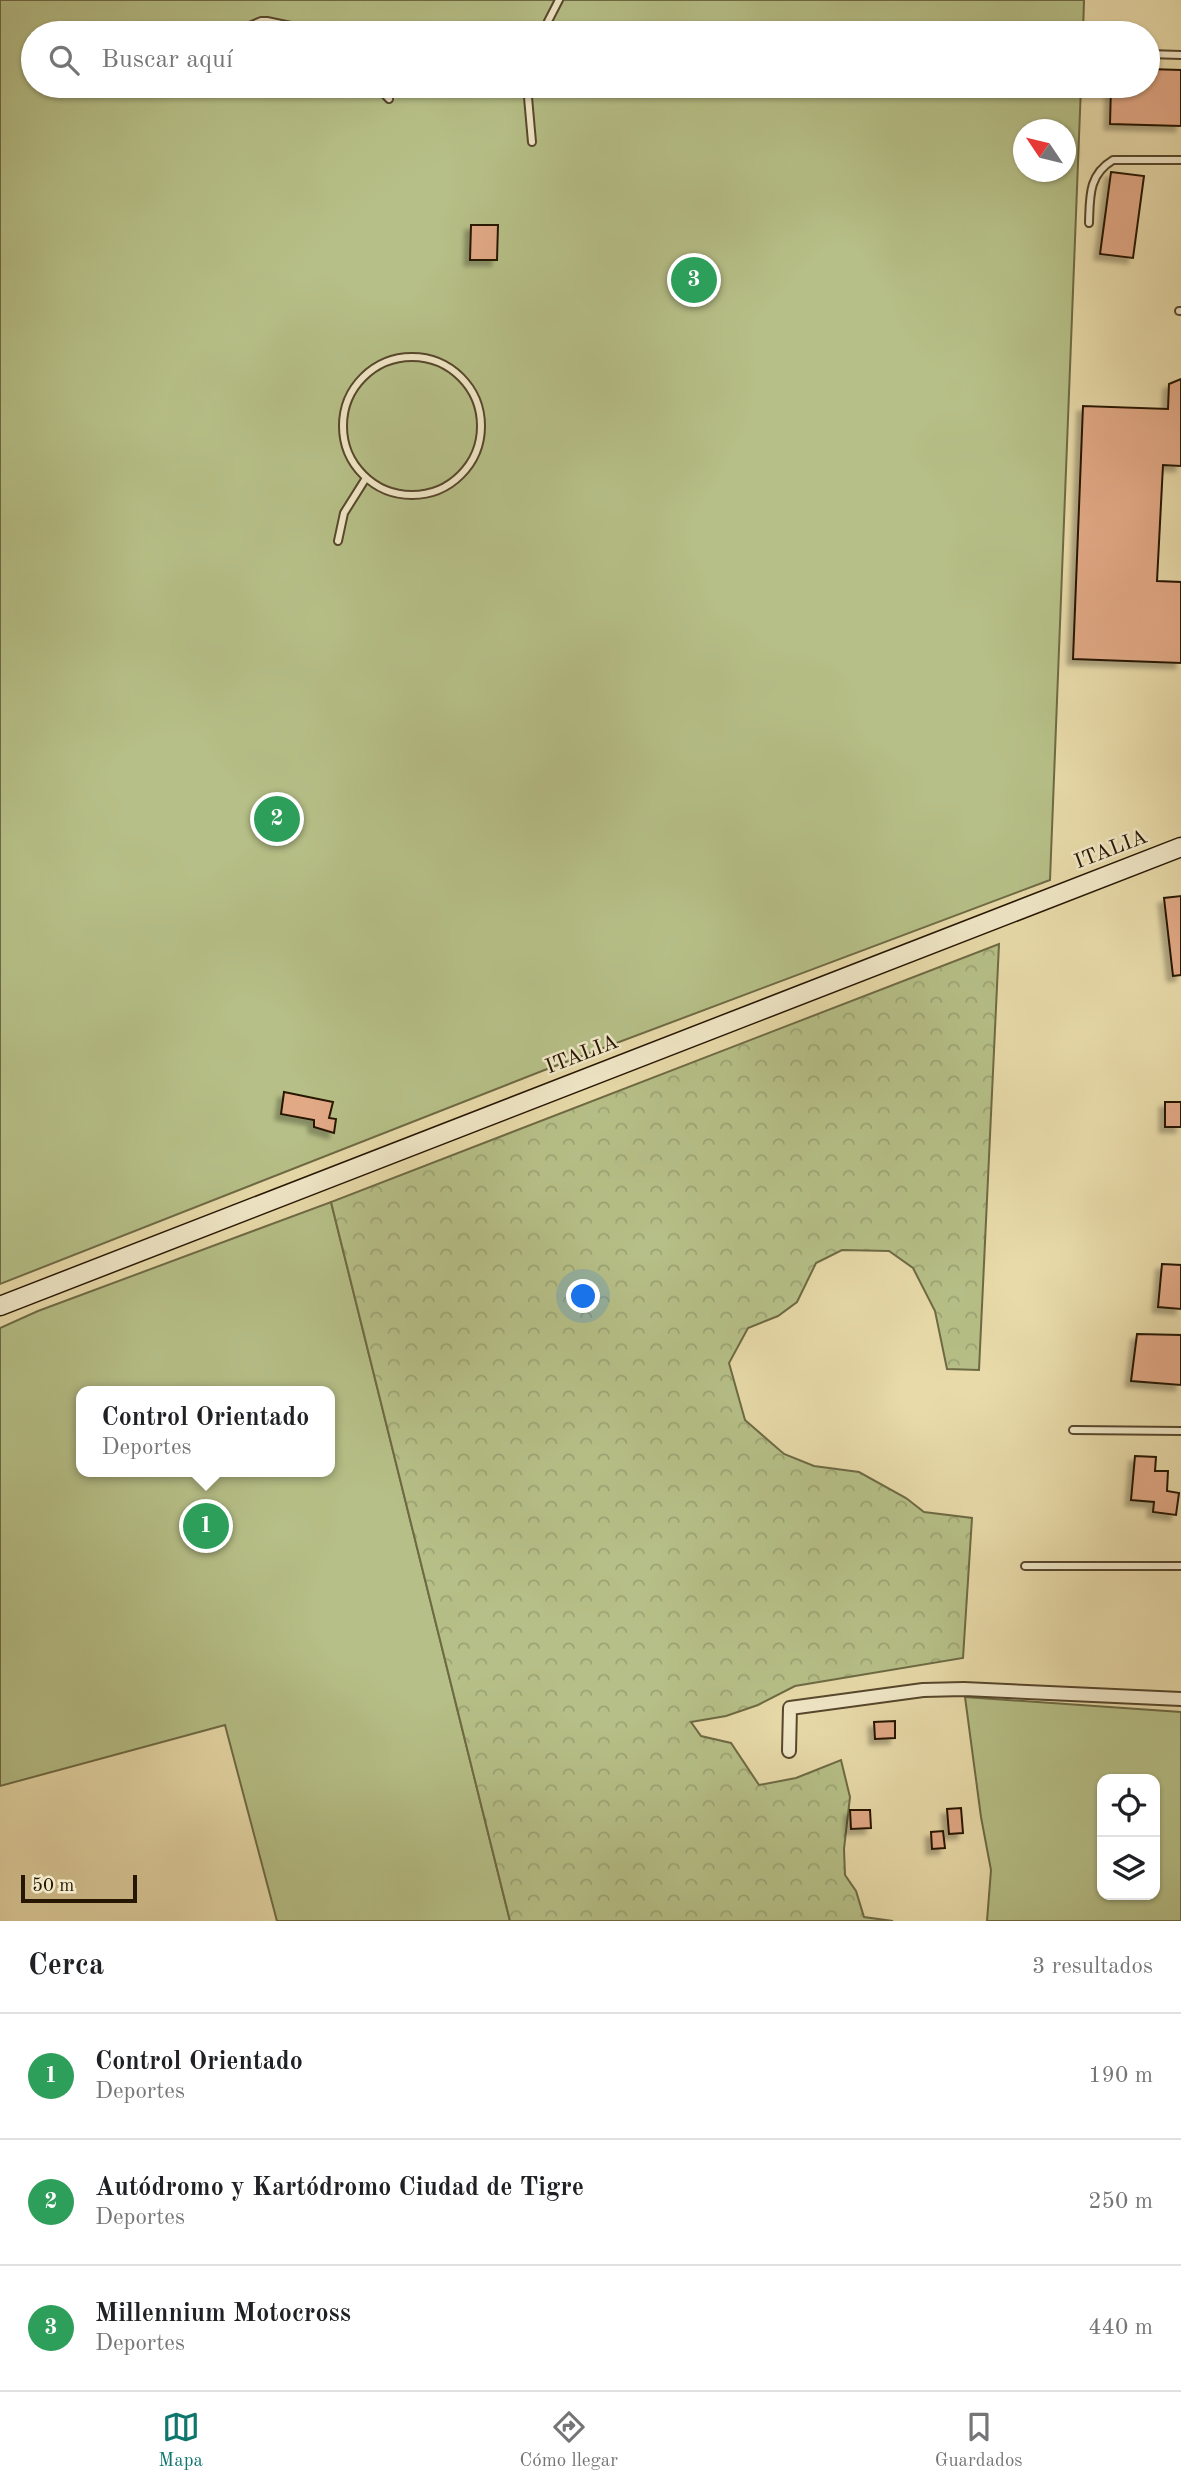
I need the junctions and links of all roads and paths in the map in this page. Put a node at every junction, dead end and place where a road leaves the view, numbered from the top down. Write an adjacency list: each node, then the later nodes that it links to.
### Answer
1 (559, 0): 2 (lane)
2 (548, 21)
3 (1160, 54): 4 (lane)
4 (1181, 55)
5 (528, 98): 6 (lane)
6 (532, 142)
7 (1181, 160): 8 (lane)
8 (1089, 223)
9 (366, 478): 9 (lane); 10 (lane)
10 (338, 541)
11 (1181, 847): 12 (street, ITALIA)
12 (0, 1306)
13 (1073, 1430): 14 (lane)
14 (1181, 1432)
15 (1025, 1566): 16 (lane)
16 (1181, 1566)
17 (1181, 1699): 18 (street)
18 (789, 1751)

